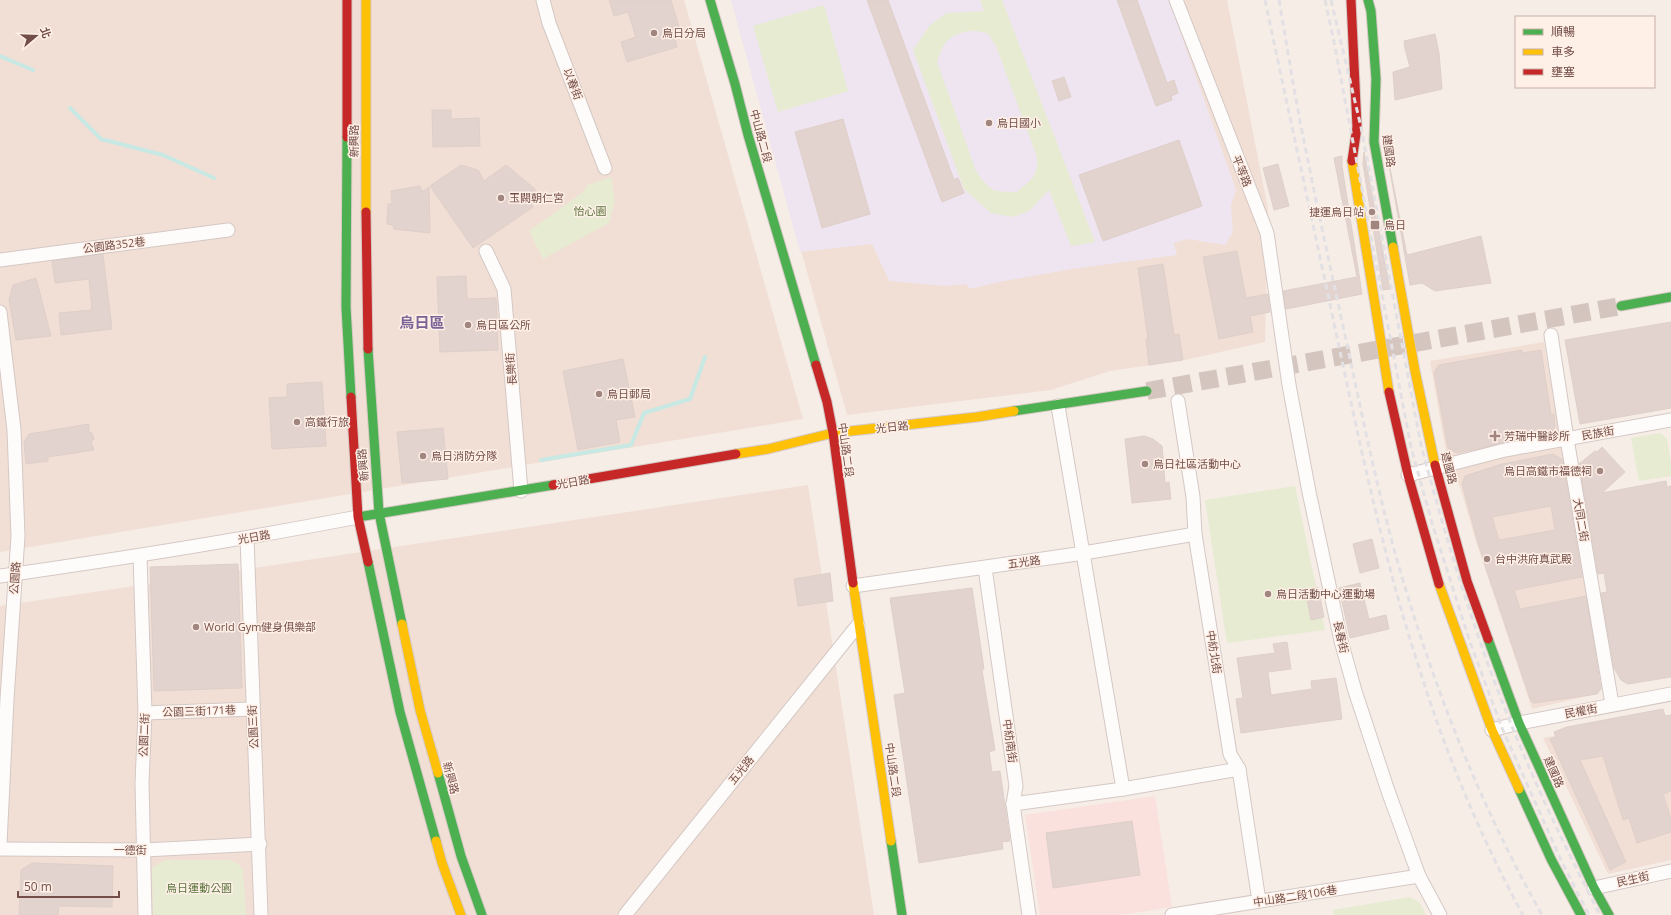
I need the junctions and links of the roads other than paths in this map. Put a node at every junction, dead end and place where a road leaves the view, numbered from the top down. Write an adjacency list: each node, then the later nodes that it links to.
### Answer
1 (346, 0): 27 (main road, 新興路)
2 (366, 0): 26 (main road, 新興路)
3 (543, 0): 8 (street, 以春街)
4 (710, 0): 21 (main road, 中山路二段)
5 (1176, 0): 16 (street, 平等路)
6 (1351, 0): 24 (main road)
7 (1368, 0): 23 (main road, 建國路)
8 (605, 168)
9 (228, 230): 11 (street, 公園路352巷)
10 (486, 251): 25 (street, 長樂街)
11 (0, 260)
12 (1671, 297): 13 (main road)
13 (1621, 306)
14 (0, 312): 33 (street, 公園路)
15 (1551, 335): 22 (street, 大同二街)
16 (1284, 348): 51 (street, 長春街)
17 (1147, 391): 19 (main road, 光日路)
18 (1178, 401): 28 (street, 中紡北街)
19 (1058, 406): 21 (main road, 光日路); 30 (street)
20 (1671, 420): 22 (street, 民族街)
21 (833, 433): 25 (main road, 光日路); 35 (main road, 中山路二段)
22 (1567, 439): 23 (street, 民族街); 38 (street, 大同二街)
23 (1436, 467): 24 (street, 民族街); 41 (main road, 建國路)
24 (1408, 475): 42 (main road)
25 (521, 491): 26 (main road, 光日路)
26 (379, 513): 27 (main road, 光日路); 57 (main road, 新興路)
27 (358, 517): 29 (street, 光日路); 56 (main road, 新興路)
28 (1195, 534): 30 (street, 五光路); 43 (street, 中紡北街)
29 (247, 538): 31 (street, 光日路); 39 (street, 公園三街)
30 (1084, 553): 32 (street, 五光路); 44 (street)
31 (140, 556): 33 (street, 光日路); 40 (street, 公園二街)
32 (985, 568): 35 (street, 五光路); 45 (street, 中紡南街)
33 (15, 574): 34 (street, 光日路); 46 (street, 公園路)
34 (0, 576)
35 (853, 586): 36 (main road, 中山路二段)
36 (858, 625): 58 (street, 五光路); 59 (main road, 中山路二段)
37 (1671, 694): 38 (street, 民權街)
38 (1612, 704): 41 (street, 民權街)
39 (252, 709): 40 (street, 公園三街171巷); 47 (street, 公園三街)
40 (145, 714): 49 (street, 公園二街)
41 (1519, 723): 42 (street, 民權街); 52 (main road, 建國路)
42 (1492, 730): 63 (main road)
43 (1239, 769): 44 (street); 53 (street, 中紡北街)
44 (1123, 789): 45 (street)
45 (1013, 804): 60 (street, 中紡南街)
46 (0, 844)
47 (260, 844): 49 (street, 一德街); 55 (street, 公園三街)
48 (0, 848): 49 (street, 一德街)
49 (144, 850): 54 (street, 公園二街)
50 (1671, 871): 52 (street, 民生街)
51 (1419, 876): 53 (street, 中山路二段106巷); 62 (street, 長春街)
52 (1594, 888): 64 (main road, 建國路)
53 (1259, 901): 61 (street, 中山路二段106巷)
54 (145, 915)
55 (261, 915)
56 (461, 915)
57 (482, 915)
58 (625, 915)
59 (902, 915)
60 (1029, 915)
61 (1172, 915)
62 (1440, 915)
63 (1581, 915)
64 (1609, 915)

